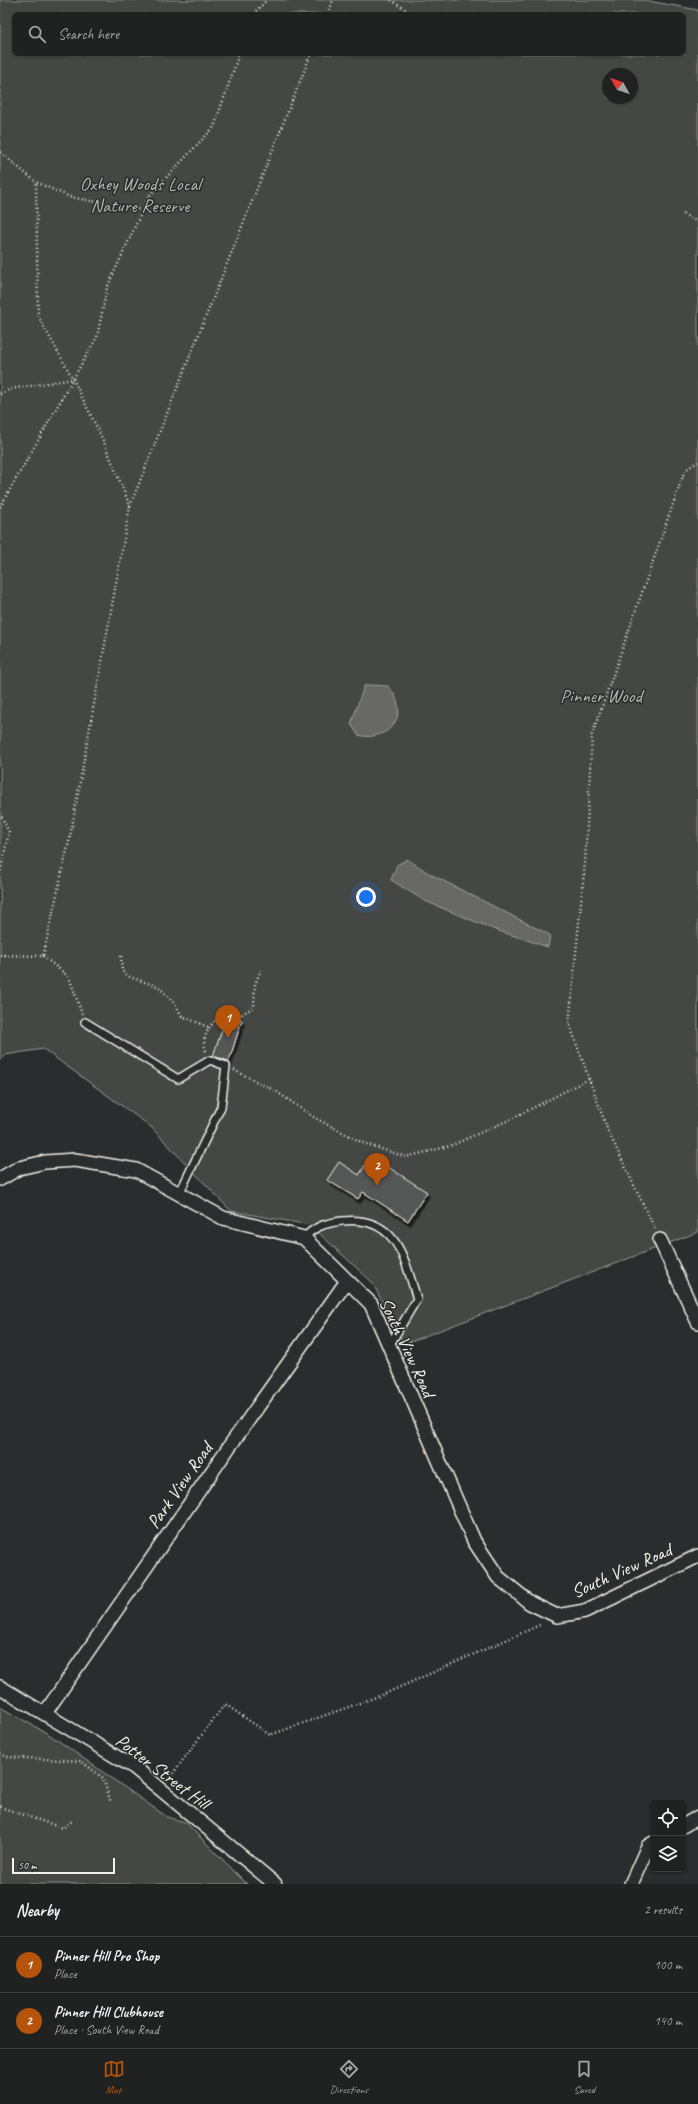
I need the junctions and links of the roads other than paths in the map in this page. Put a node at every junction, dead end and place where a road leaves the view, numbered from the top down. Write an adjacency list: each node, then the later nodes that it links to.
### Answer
1 (85, 1022): 3 (lane)
2 (0, 1180): 3 (street)
3 (179, 1194): 4 (street)
4 (304, 1238): 6 (street, South View Road); 8 (lane)
5 (660, 1240): 7 (street)
6 (347, 1281): 8 (street, South View Road); 11 (street, Park View Road)
7 (698, 1322)
8 (389, 1346): 9 (street, South View Road)
9 (698, 1556)
10 (0, 1687): 11 (street, Potter Street Hill)
11 (45, 1713): 15 (street, Potter Street Hill)
12 (698, 1817): 13 (street)
13 (686, 1824)
14 (650, 1845): 16 (street)
15 (276, 1884)
16 (631, 1884)

